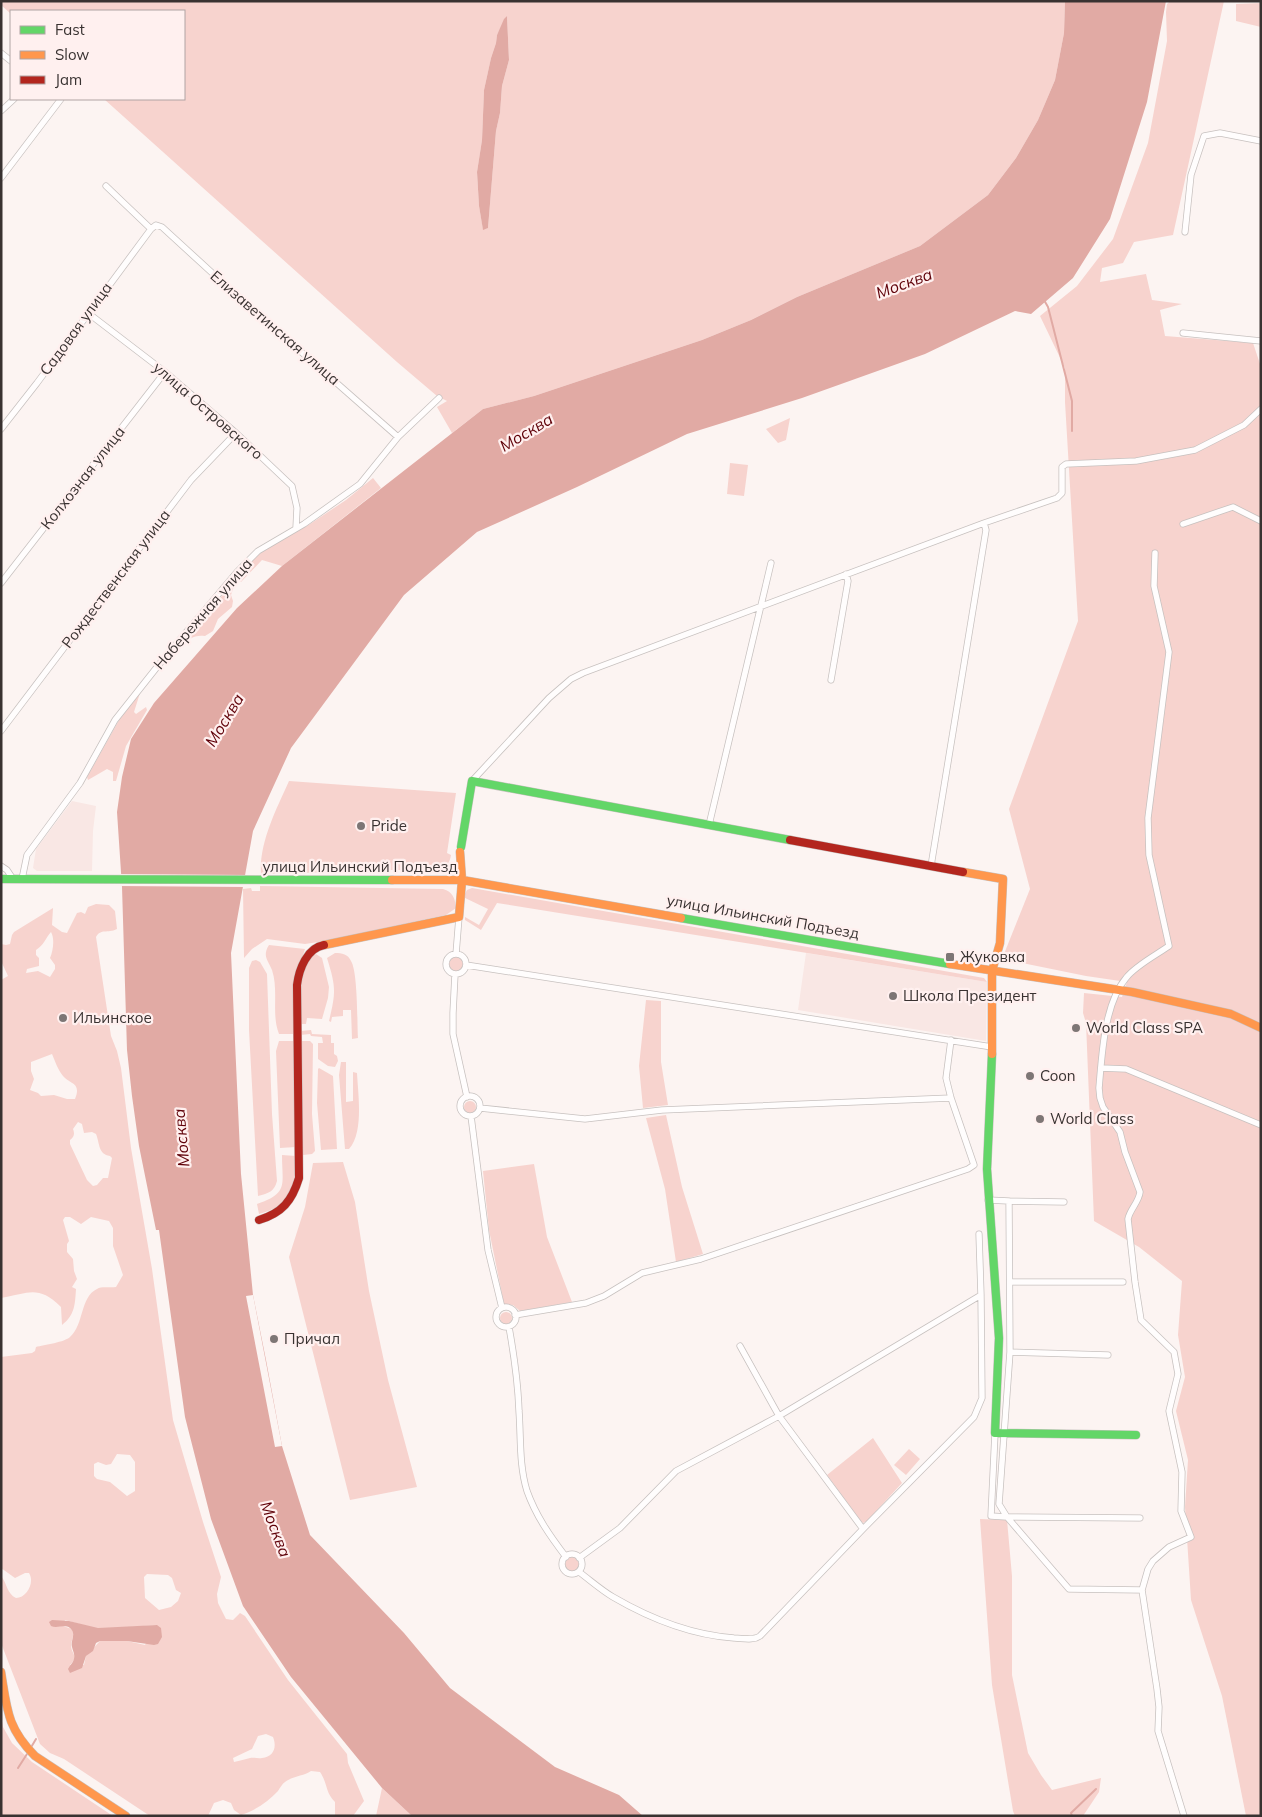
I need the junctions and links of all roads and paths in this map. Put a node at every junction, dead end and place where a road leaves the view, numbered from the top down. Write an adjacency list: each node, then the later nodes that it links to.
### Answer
1 (13, 100): 3 (street)
2 (60, 100): 5 (street)
3 (1, 111)
4 (1261, 141): 8 (street)
5 (1, 178)
6 (106, 186): 7 (street)
7 (151, 229): 9 (street, Садовая улица); 17 (street, Елизаветинская улица)
8 (1185, 232)
9 (88, 313): 12 (street, улица Островского); 15 (street, Садовая улица)
10 (1183, 333): 11 (street)
11 (1261, 342)
12 (165, 372): 16 (street, улица Островского); 25 (street, Колхозная улица)
13 (439, 398): 17 (street, Набережная улица)
14 (1261, 409): 19 (street)
15 (1, 429)
16 (236, 433): 21 (street, улица Островского); 28 (street, Рождественская улица)
17 (398, 437): 21 (street, Набережная улица)
18 (1261, 521): 20 (street)
19 (984, 523): 24 (street); 32 (street)
20 (1183, 524)
21 (296, 528): 34 (street, Набережная улица)
22 (1155, 553): 42 (street)
23 (771, 563): 26 (street)
24 (846, 574): 26 (street); 27 (street)
25 (1, 583)
26 (761, 607): 29 (street); 30 (street)
27 (831, 680)
28 (1, 731)
29 (472, 780): 30 (street); 35 (street)
30 (709, 825): 32 (street)
31 (1, 866): 33 (street)
32 (931, 866): 40 (street)
33 (13, 879): 34 (street, улица Ильинский Подъезд); 36 (street, улица Ильинский Подъезд)
34 (22, 879): 35 (street, улица Ильинский Подъезд)
35 (462, 880): 37 (street); 40 (street, улица Ильинский Подъезд)
36 (2, 881)
37 (459, 917): 38 (street); 55 (street)
38 (456, 954): 39 (street); 41 (street)
39 (466, 965): 41 (street); 44 (street)
40 (992, 970): 42 (street, улица Ильинский Подъезд); 45 (street)
41 (455, 974): 47 (street)
42 (1117, 990): 43 (street, улица Ильинский Подъезд); 46 (street)
43 (1261, 1028)
44 (951, 1040): 45 (street); 48 (street)
45 (992, 1046): 52 (street)
46 (1101, 1068): 51 (street); 76 (street)
47 (468, 1097): 49 (street); 50 (street)
48 (951, 1098): 49 (street); 61 (street)
49 (480, 1108): 50 (street)
50 (471, 1116): 60 (street)
51 (1261, 1125)
52 (988, 1200): 53 (street); 68 (street)
53 (1009, 1201): 54 (street); 57 (street)
54 (1064, 1202)
55 (259, 1220)
56 (979, 1234): 59 (street)
57 (1011, 1282): 58 (street); 64 (street)
58 (1123, 1282)
59 (982, 1295): 66 (street); 72 (street)
60 (502, 1308): 61 (street); 62 (street)
61 (515, 1315): 62 (street)
62 (509, 1327): 73 (street)
63 (740, 1346): 66 (street)
64 (1010, 1352): 65 (street); 67 (street)
65 (1108, 1355)
66 (779, 1416): 72 (street); 74 (street)
67 (1004, 1432): 68 (street); 69 (street); 70 (street)
68 (995, 1433): 70 (street)
69 (1136, 1435)
70 (1007, 1517): 71 (street); 76 (street)
71 (1140, 1518)
72 (863, 1529): 75 (street)
73 (566, 1557): 74 (street); 75 (street)
74 (579, 1558): 75 (street)
75 (579, 1572)
76 (1142, 1590): 79 (street)
77 (1, 1672): 78 (street)
78 (126, 1816)
79 (1184, 1816)

